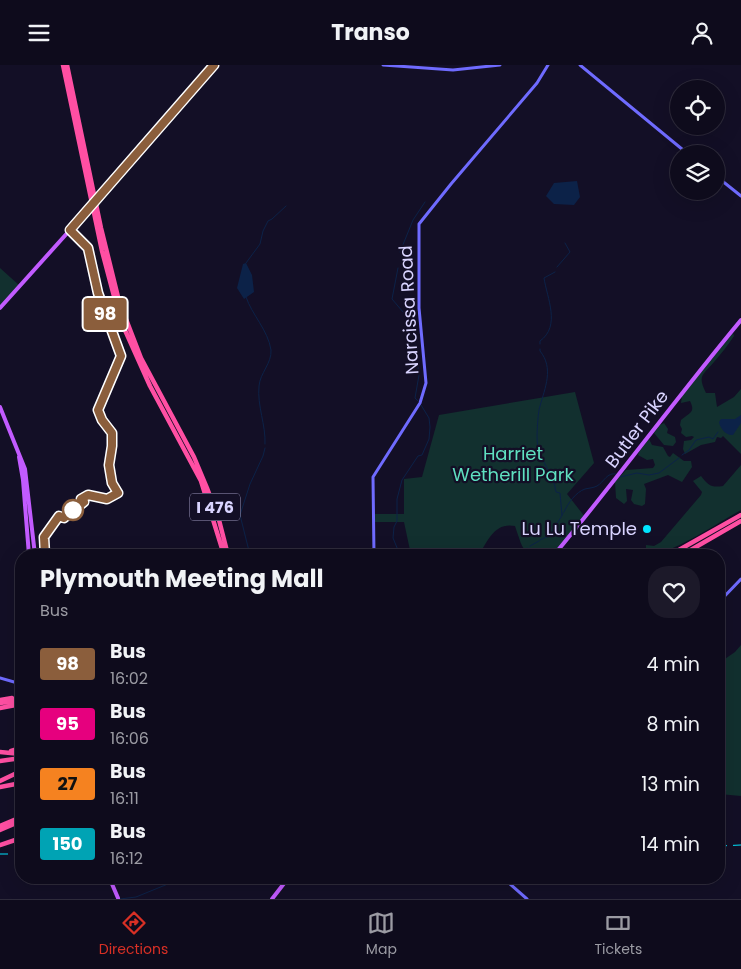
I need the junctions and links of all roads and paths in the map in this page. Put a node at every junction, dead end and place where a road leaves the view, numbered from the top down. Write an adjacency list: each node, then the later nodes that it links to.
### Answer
1 (63, 65): 15 (highway, I 476)
2 (67, 65): 15 (highway, I 476)
3 (214, 65): 11 (main road, bridge)
4 (384, 65): 5 (street)
5 (500, 65)
6 (580, 65): 8 (street)
7 (547, 66): 22 (street, Narcissa Road)
8 (677, 145)
9 (725, 183): 10 (street)
10 (741, 196)
11 (0, 308)
12 (741, 320): 23 (main road, Butler Pike)
13 (0, 407): 14 (main road)
14 (18, 452): 18 (main road); 19 (main road)
15 (193, 459): 20 (highway, I 476); 21 (highway, I 476)
16 (741, 515): 24 (highway)
17 (741, 521): 25 (highway)
18 (29, 549)
19 (34, 549)
20 (222, 549)
21 (226, 549)
22 (374, 549)
23 (559, 549)
24 (681, 549)
25 (692, 549)
26 (741, 579): 27 (street)
27 (725, 596)
28 (0, 678): 29 (street)
29 (15, 682)
30 (15, 699): 31 (highway)
31 (0, 701)
32 (15, 706): 33 (highway)
33 (0, 708)
34 (15, 750): 36 (highway)
35 (0, 752): 36 (highway)
36 (7, 752): 37 (highway)
37 (15, 755)
38 (15, 759): 39 (highway)
39 (0, 761)
40 (15, 774): 41 (highway)
41 (0, 781)
42 (15, 784): 43 (highway)
43 (0, 787)
44 (15, 822): 45 (highway)
45 (0, 828)
46 (15, 840): 47 (highway)
47 (0, 845)
48 (113, 884): 51 (main road)
49 (284, 884): 52 (main road)
50 (510, 884): 53 (street)
51 (118, 899)
52 (272, 899)
53 (527, 899)

